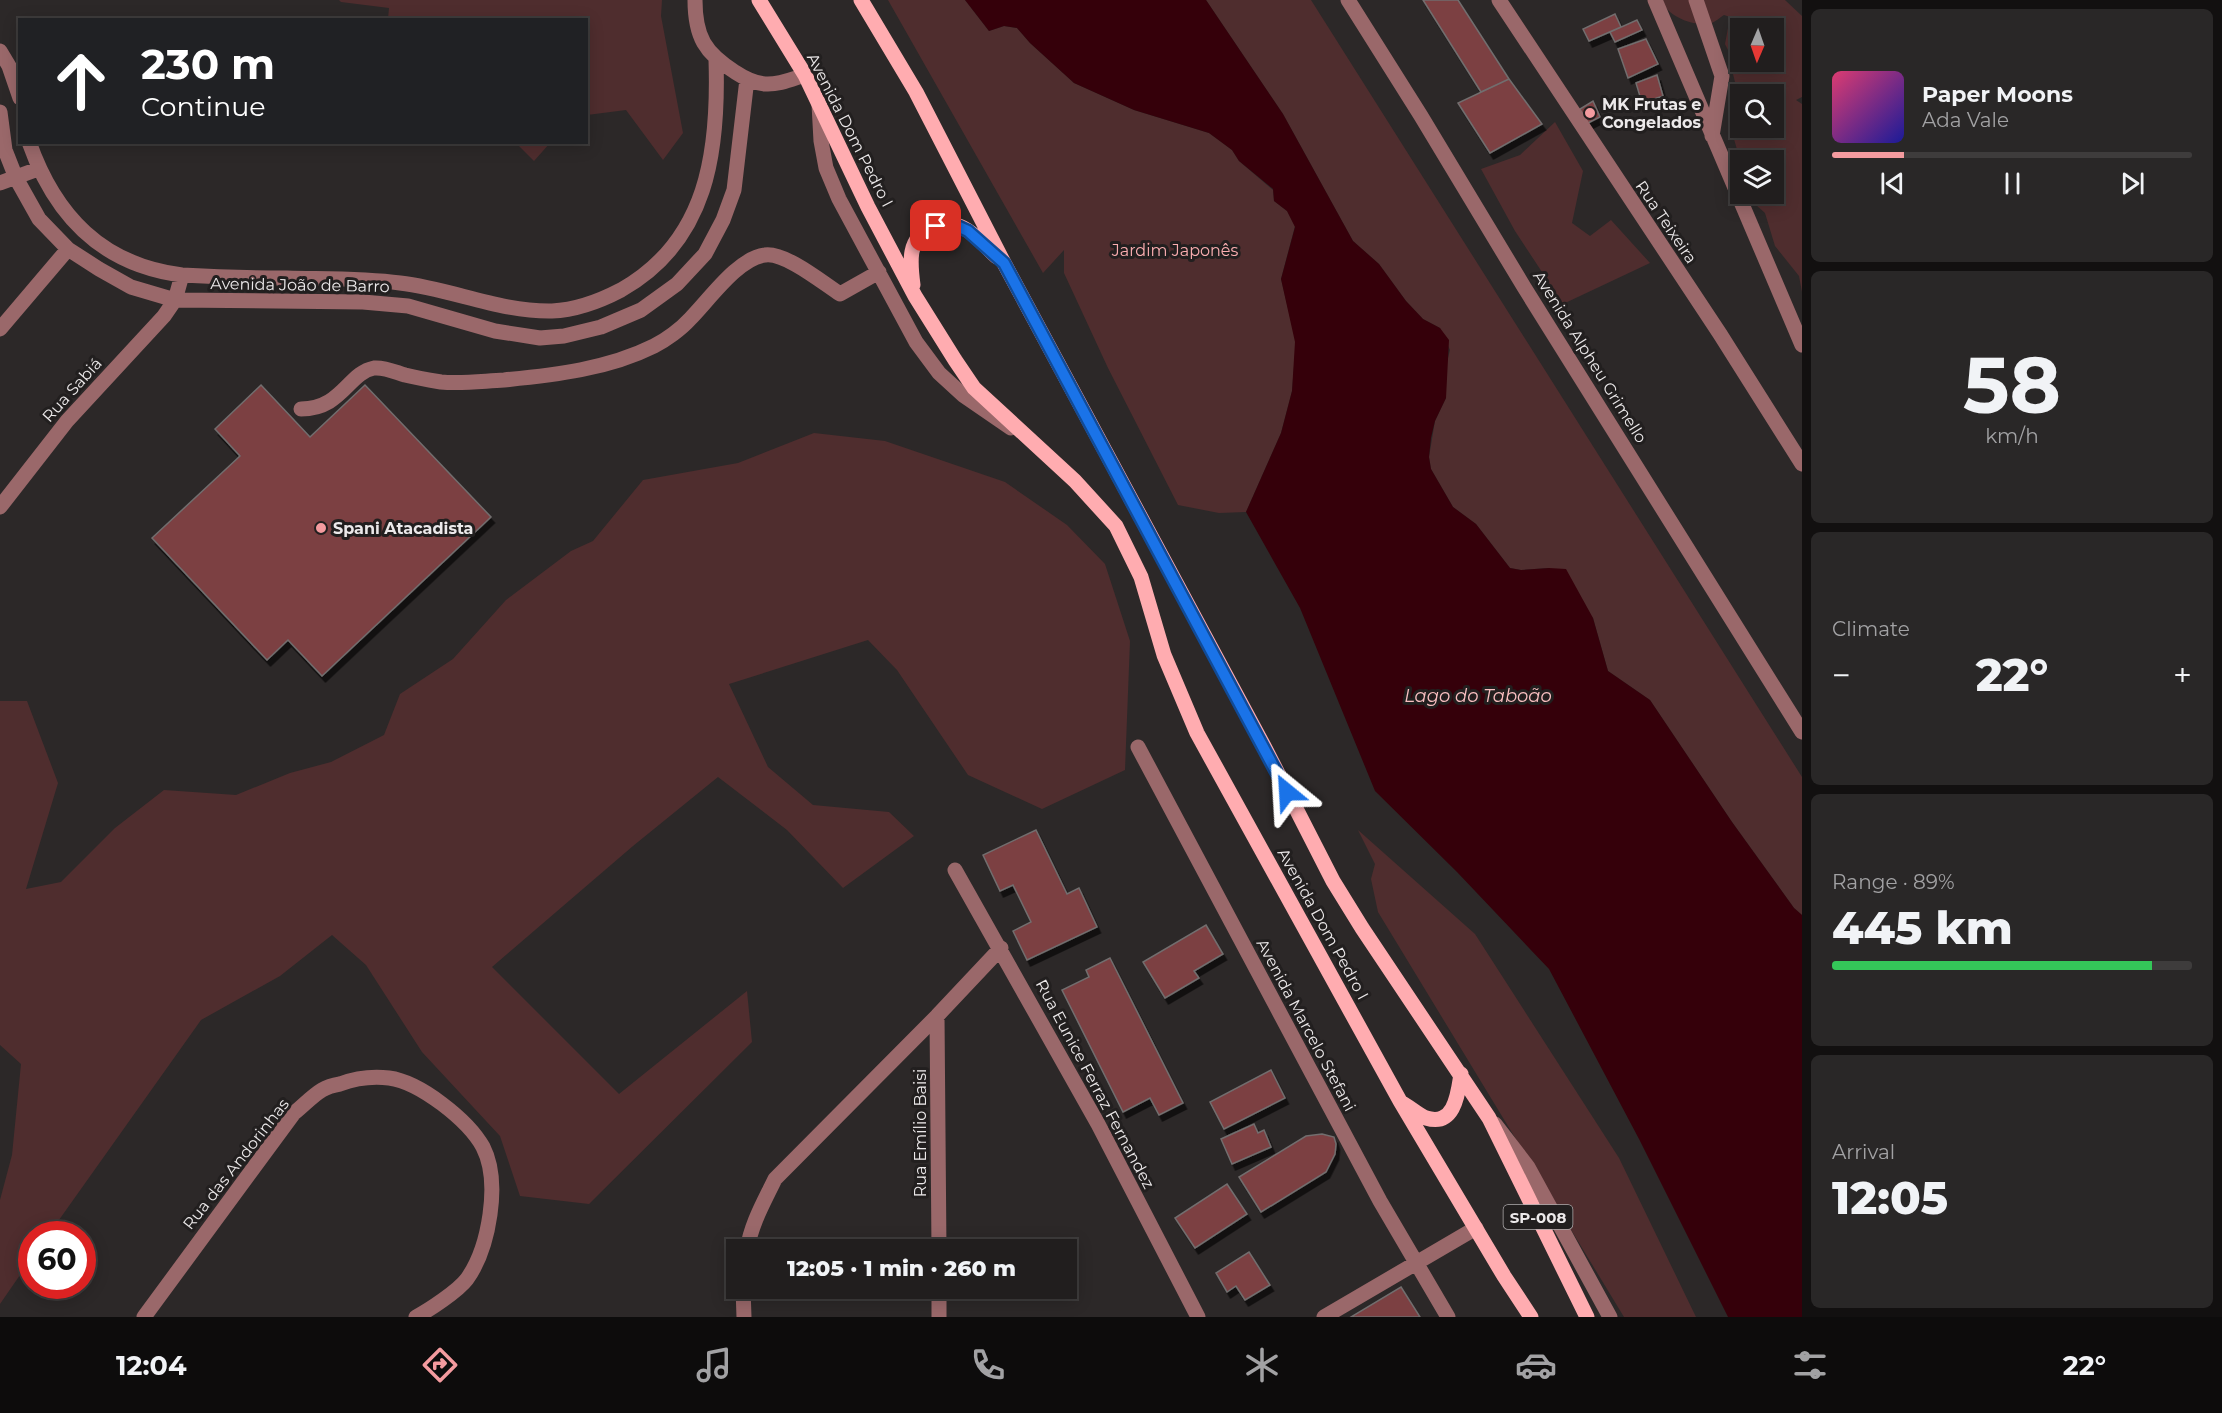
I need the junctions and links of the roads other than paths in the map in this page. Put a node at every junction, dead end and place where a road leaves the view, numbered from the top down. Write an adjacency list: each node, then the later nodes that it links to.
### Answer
1 (695, 0): 9 (street)
2 (759, 0): 10 (main road, Avenida Dom Pedro I / SP-008)
3 (861, 0): 23 (main road, Avenida Dom Pedro I / SP-008)
4 (1348, 0): 34 (street, Avenida Alpheu Grimello)
5 (1499, 0): 32 (street, Rua Teixeira)
6 (1655, 0): 15 (street)
7 (1696, 0): 15 (street)
8 (0, 51): 12 (street)
9 (716, 60): 11 (street); 25 (street, Avenida João de Barro)
10 (805, 75): 11 (street); 13 (main road, Avenida Dom Pedro I / SP-008)
11 (747, 80): 27 (street, Avenida João de Barro)
12 (18, 92)
13 (819, 101): 24 (street); 26 (main road, Avenida Dom Pedro I / SP-008)
14 (0, 112): 18 (street, Avenida João de Barro)
15 (1712, 136): 29 (street)
16 (19, 144): 18 (street)
17 (30, 144): 19 (street, Avenida João de Barro)
18 (3, 152): 20 (street, Avenida João de Barro)
19 (38, 169): 20 (street); 25 (street, Avenida João de Barro)
20 (16, 178): 21 (street); 22 (street, Avenida João de Barro)
21 (0, 183)
22 (68, 249): 27 (street, Avenida João de Barro); 28 (street)
23 (1004, 263): 26 (main road); 39 (main road, Avenida Dom Pedro I / SP-008)
24 (879, 272): 30 (street); 31 (street)
25 (182, 276): 27 (street)
26 (915, 296): 31 (main road, Avenida Dom Pedro I / SP-008)
27 (175, 300): 33 (street, Rua Sabiá)
28 (0, 329)
29 (1802, 345)
30 (302, 409)
31 (1044, 452): 40 (main road, Avenida Dom Pedro I / SP-008)
32 (1802, 464)
33 (0, 507)
34 (1802, 732)
35 (1138, 747): 45 (street, Avenida Marcelo Stefani)
36 (955, 870): 37 (street, Rua Eunice Ferraz Fernandez)
37 (1001, 948): 38 (street); 52 (street, Rua Eunice Ferraz Fernandez)
38 (937, 1016): 43 (street); 44 (street, Rua Emílio Baisi)
39 (1461, 1074): 40 (main road); 41 (main road, Avenida Dom Pedro I / SP-008)
40 (1400, 1101): 42 (main road, Avenida Dom Pedro I / SP-008)
41 (1490, 1118): 56 (main road, Avenida Dom Pedro I / SP-008); 57 (street)
42 (1476, 1228): 45 (street); 55 (main road, Avenida Dom Pedro I / SP-008)
43 (749, 1239)
44 (939, 1239)
45 (1416, 1262): 53 (street); 54 (street, Avenida Marcelo Stefani)
46 (743, 1299): 50 (street)
47 (939, 1299): 51 (street)
48 (144, 1317): 49 (street, Rua das Andorinhas)
49 (416, 1317)
50 (744, 1317)
51 (939, 1317)
52 (1198, 1317)
53 (1324, 1317)
54 (1448, 1317)
55 (1531, 1317)
56 (1587, 1317)
57 (1610, 1317)

